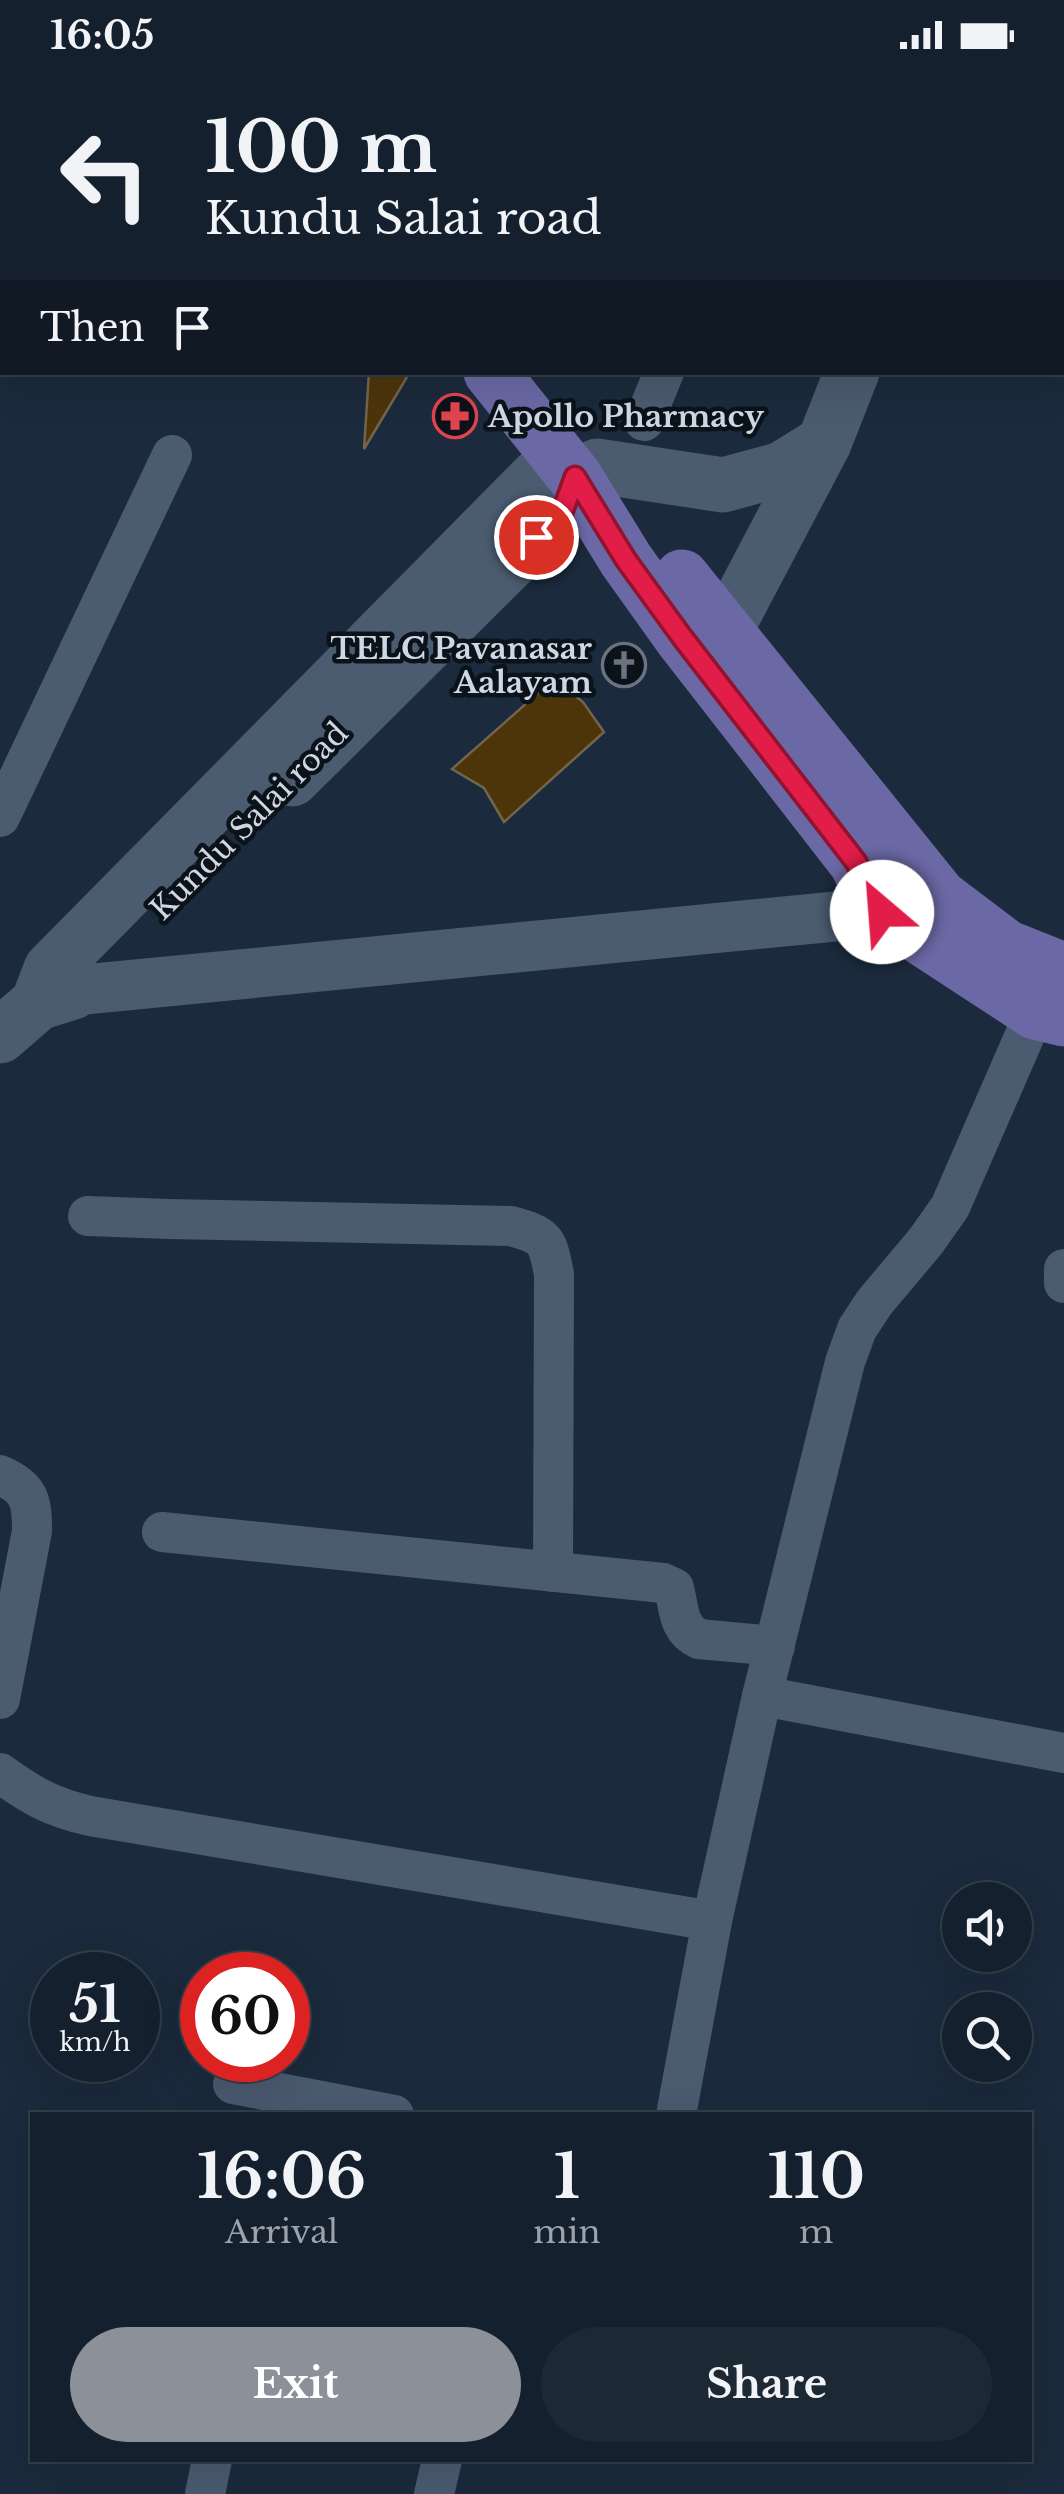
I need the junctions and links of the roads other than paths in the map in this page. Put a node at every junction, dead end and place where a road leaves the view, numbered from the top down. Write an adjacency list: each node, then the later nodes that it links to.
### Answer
1 (494, 375): 8 (main road)
2 (535, 375): 8 (main road)
3 (663, 375): 5 (street)
4 (851, 375): 6 (main road)
5 (644, 420)
6 (824, 443): 8 (main road, Kundu Salai road); 9 (main road)
7 (172, 455): 10 (street)
8 (586, 471): 9 (main road); 12 (main road); 14 (main road, Kundu Salai road)
9 (725, 631): 11 (main road)
10 (0, 817)
11 (928, 883): 12 (street); 13 (main road)
12 (882, 912): 13 (main road); 14 (street)
13 (1054, 1000): 21 (street)
14 (39, 1010)
15 (88, 1216): 20 (street)
16 (1064, 1269): 17 (street)
17 (1064, 1284)
18 (0, 1476): 23 (street)
19 (162, 1532): 20 (street)
20 (554, 1572): 21 (street)
21 (774, 1646): 22 (street)
22 (762, 1696): 24 (street); 26 (street)
23 (0, 1699)
24 (1064, 1754)
25 (0, 1774): 26 (street)
26 (712, 1922): 29 (street)
27 (233, 2084): 28 (street)
28 (378, 2112)
29 (677, 2112)
30 (212, 2462): 32 (street)
31 (442, 2462): 33 (street)
32 (205, 2494)
33 (434, 2494)

